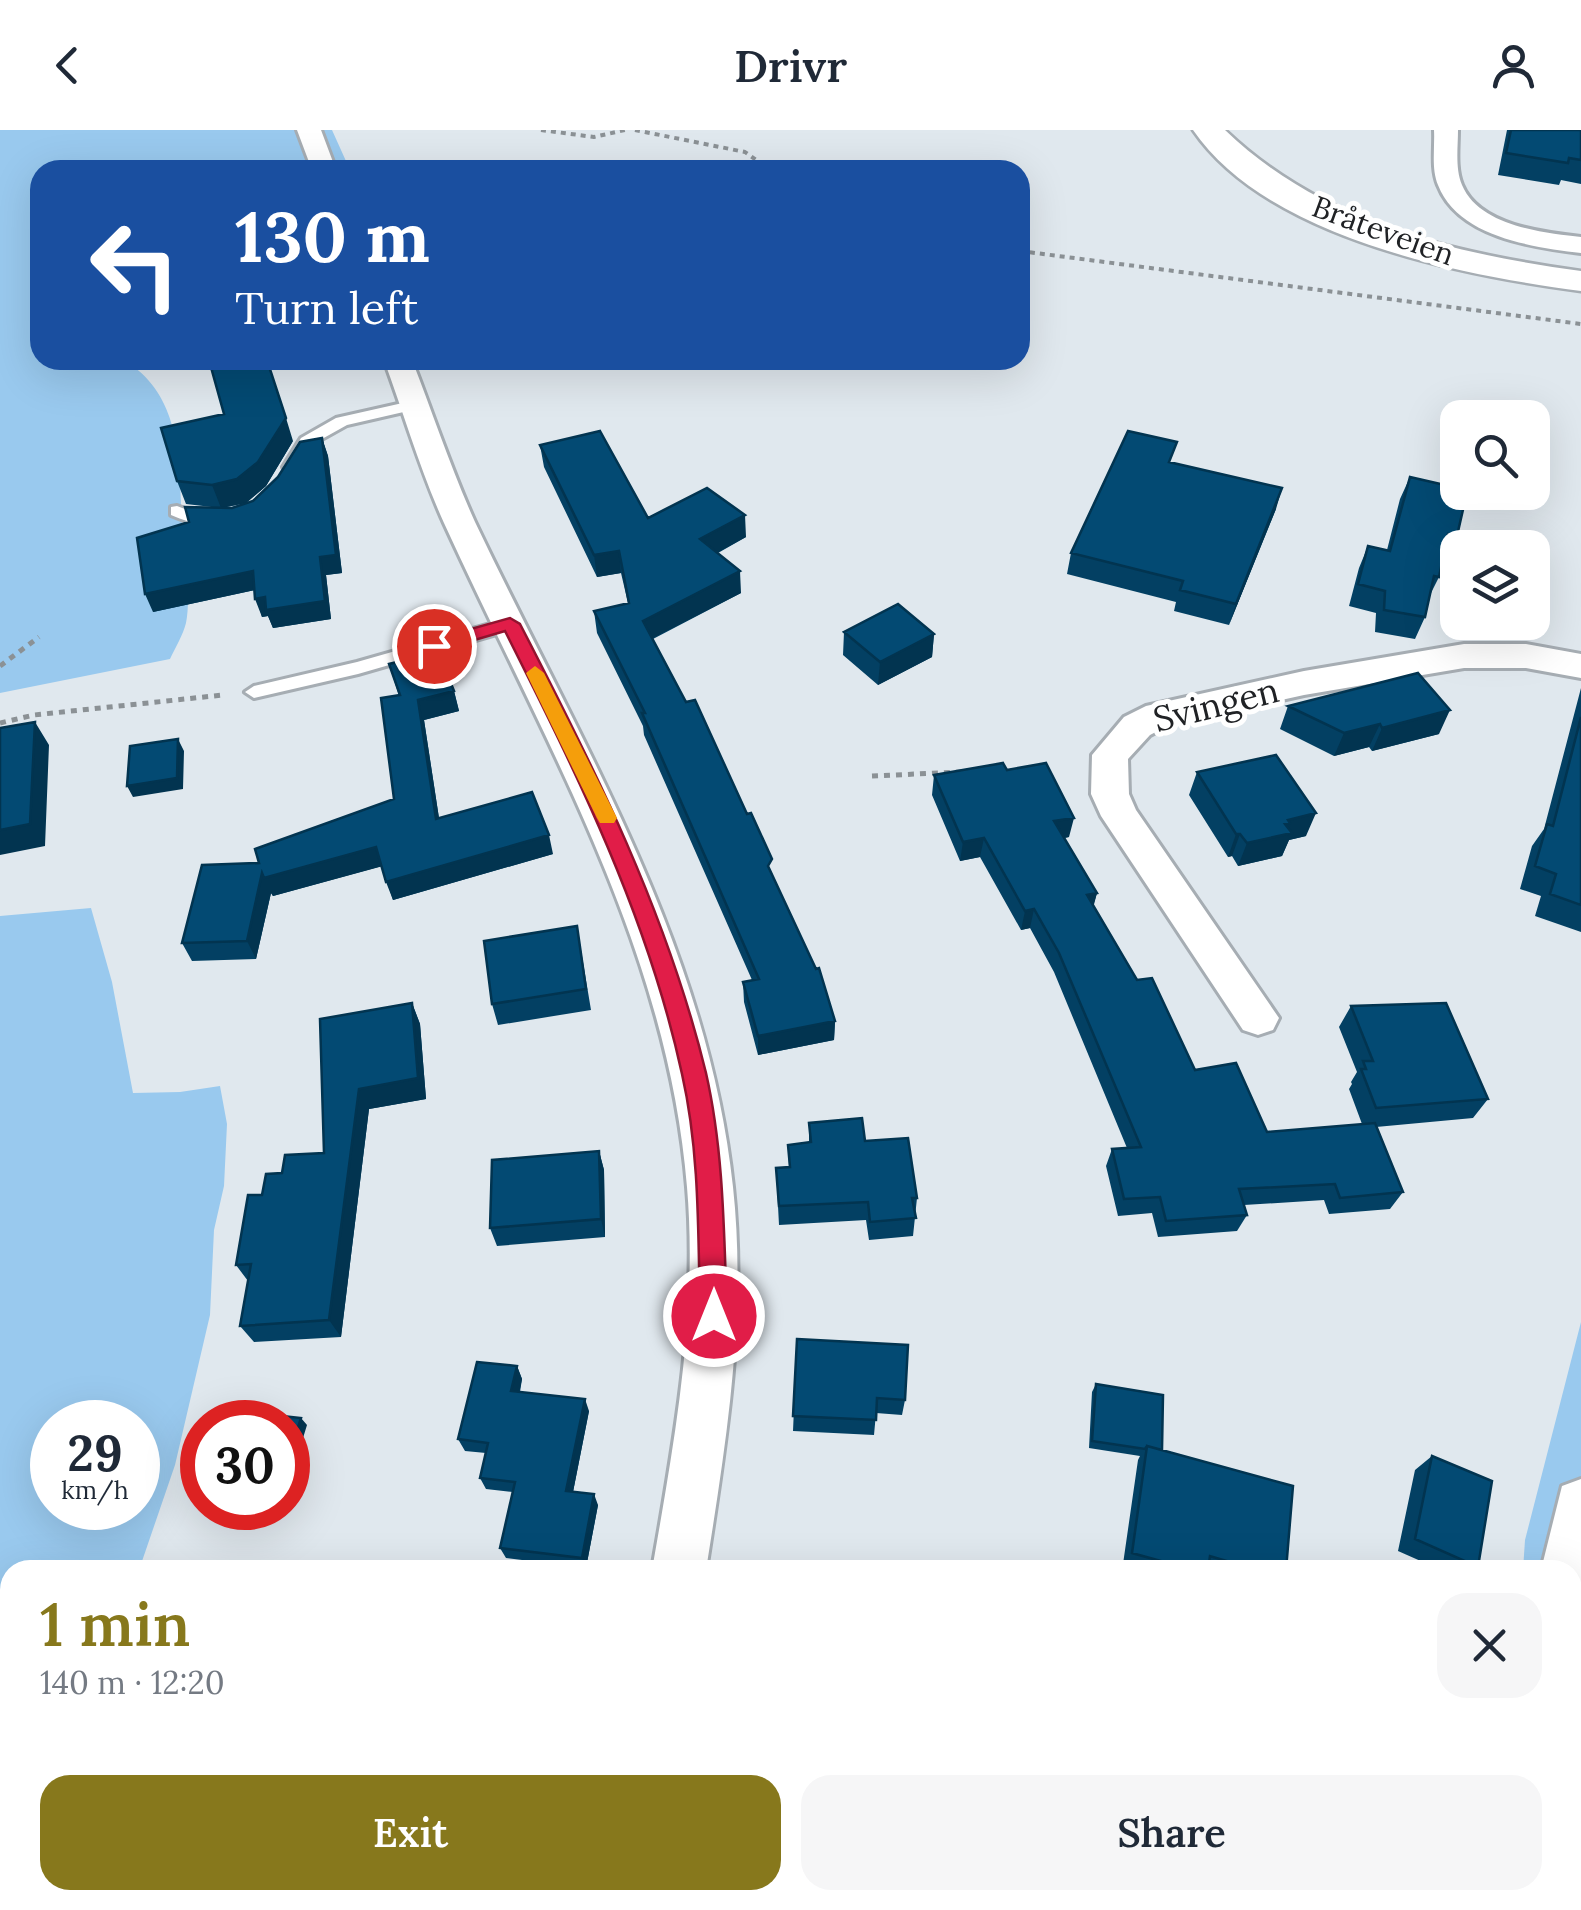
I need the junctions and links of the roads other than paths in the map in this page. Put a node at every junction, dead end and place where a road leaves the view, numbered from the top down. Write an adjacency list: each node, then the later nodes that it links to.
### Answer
1 (309, 130): 4 (street)
2 (1208, 130): 6 (main road, Bråteveien)
3 (1446, 130): 5 (street)
4 (320, 160)
5 (1581, 246)
6 (1581, 282)
7 (402, 370): 8 (street)
8 (416, 405): 9 (lane); 12 (street)
9 (287, 474)
10 (177, 512): 11 (lane)
11 (228, 520)
12 (510, 624): 14 (lane); 17 (street)
13 (1581, 666): 15 (street, Svingen)
14 (254, 692)
15 (1258, 1018)
16 (1581, 1505): 18 (street)
17 (681, 1560)
18 (1570, 1560)

